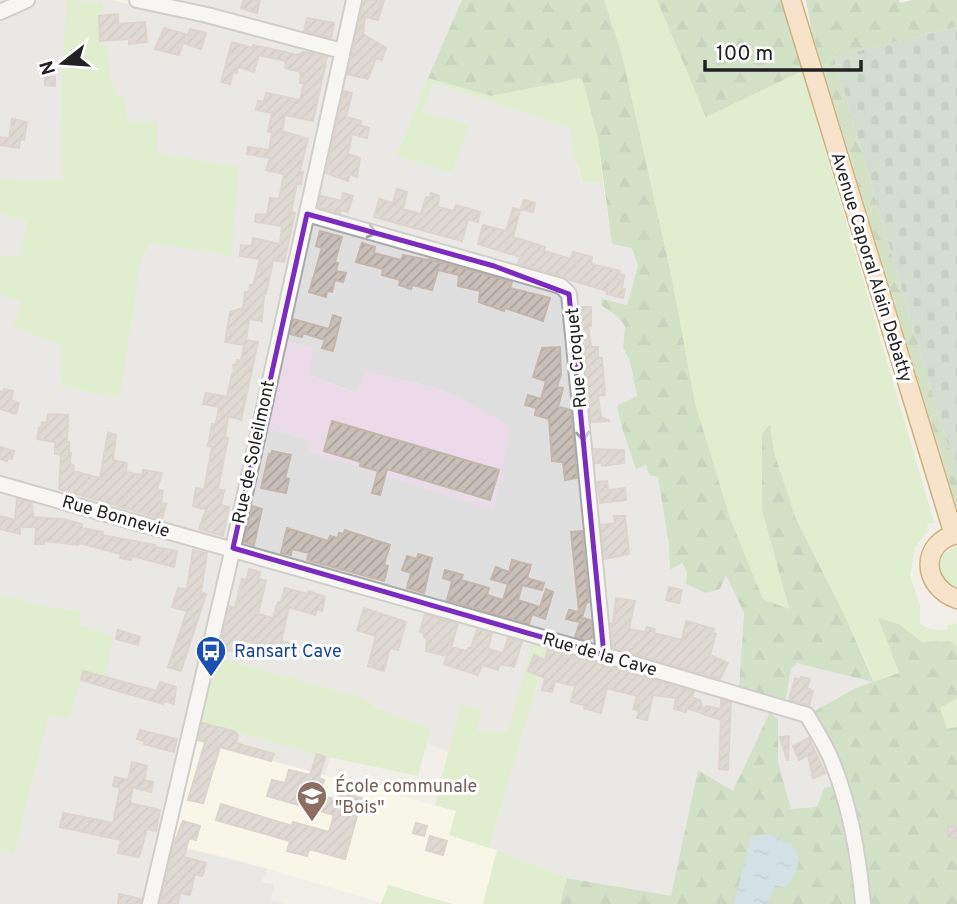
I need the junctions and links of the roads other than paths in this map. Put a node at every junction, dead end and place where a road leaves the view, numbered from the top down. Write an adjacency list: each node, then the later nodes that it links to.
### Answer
1 (27, 0): 5 (street)
2 (136, 0): 6 (street)
3 (354, 0): 6 (street, Rue de Soleilmont)
4 (791, 0): 9 (main road, Avenue Caporal Alain Debatty)
5 (0, 12)
6 (342, 51): 7 (street, Rue de Soleilmont)
7 (307, 214): 10 (street, Rue de Soleilmont); 12 (street, Rue Croquet, one-way to 12)
8 (0, 484): 10 (street, Rue Bonnevie)
9 (955, 534): 11 (main road)
10 (233, 548): 12 (street, Rue de la Cave); 13 (street, Rue de Soleilmont)
11 (957, 599)
12 (604, 655): 14 (street, Rue de la Cave)
13 (150, 904)
14 (863, 904)

